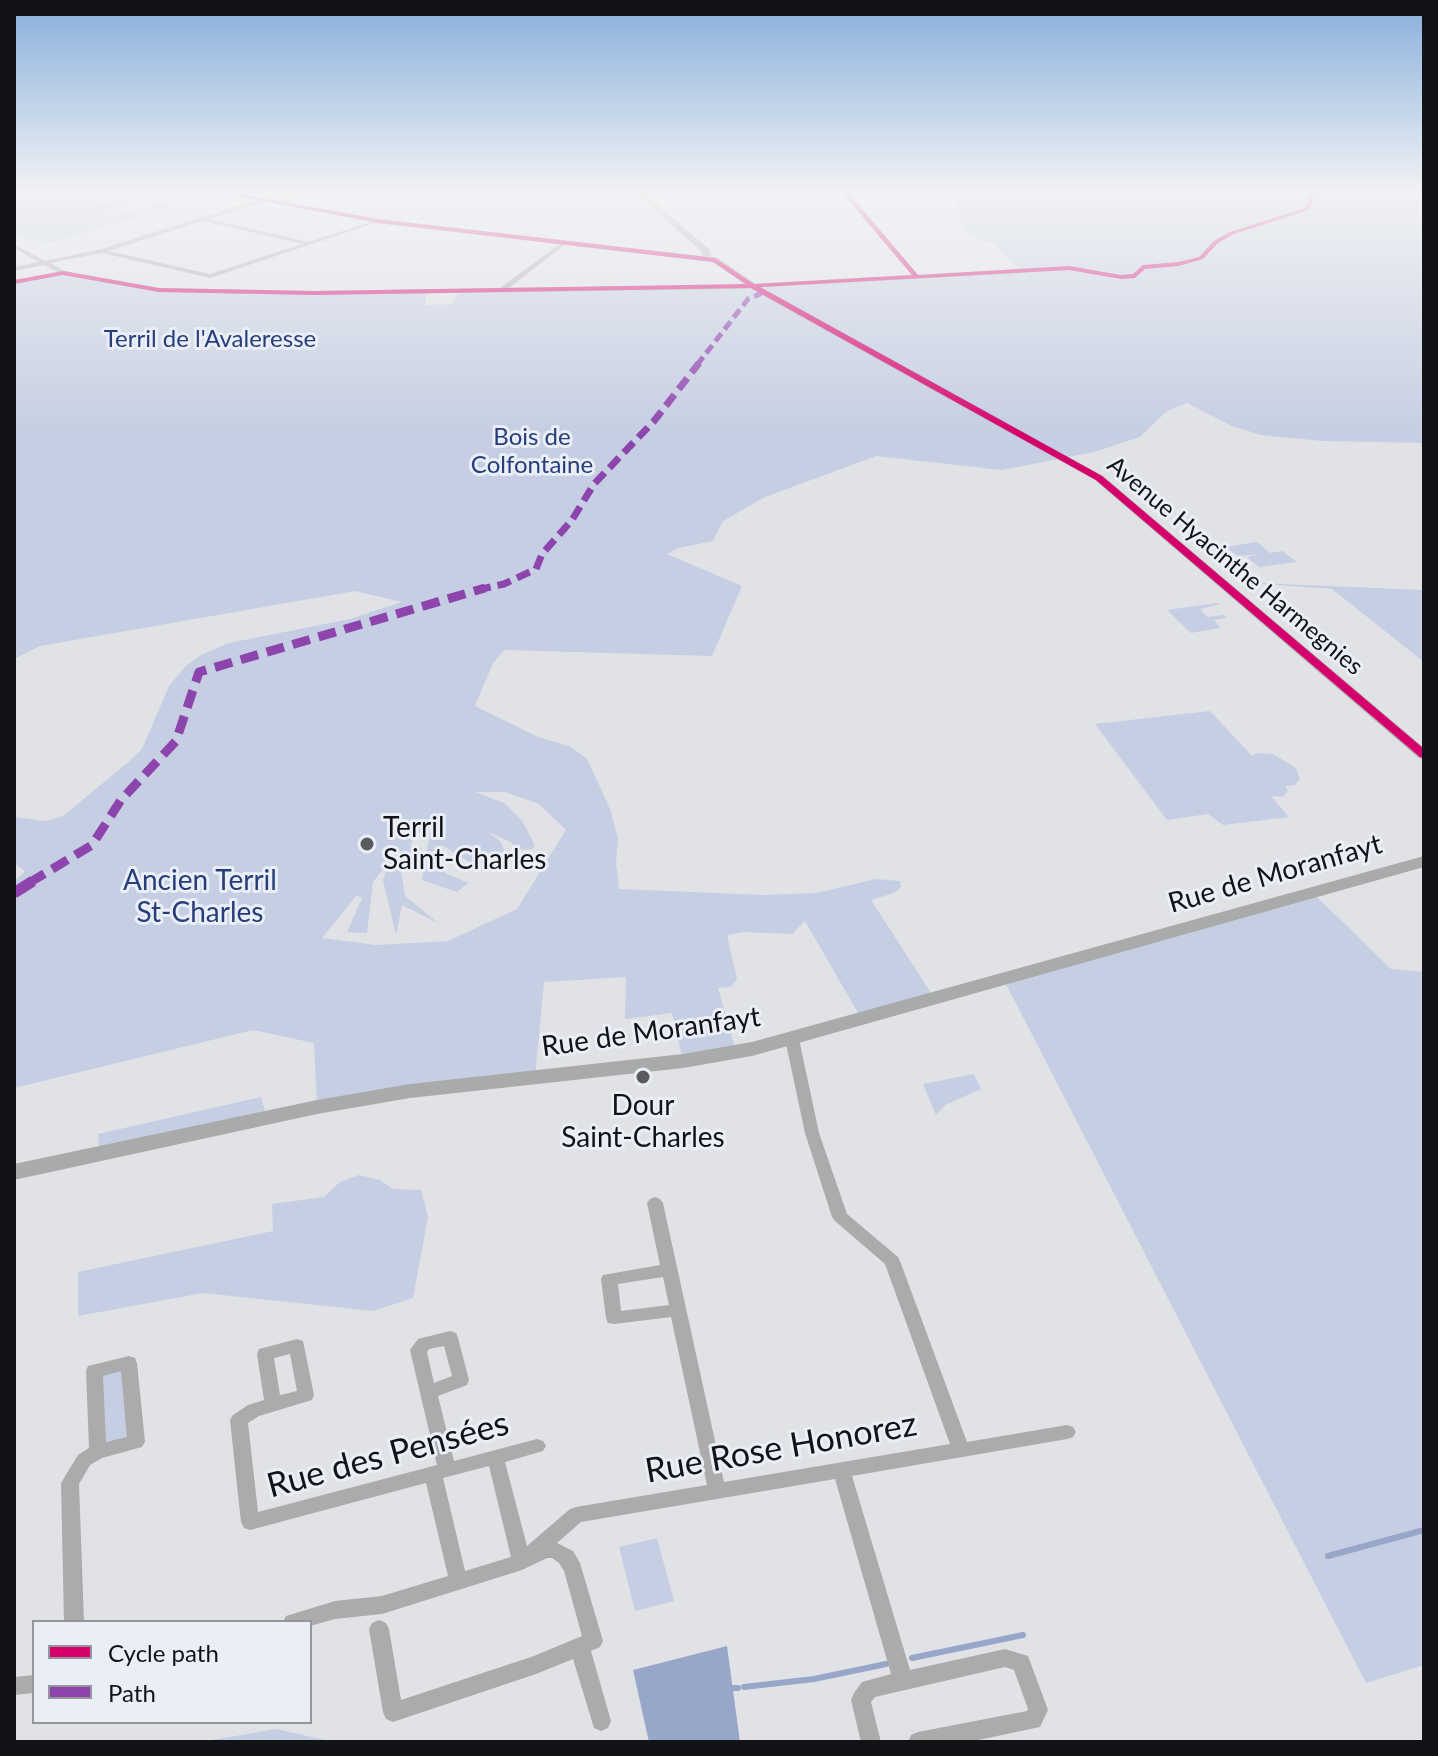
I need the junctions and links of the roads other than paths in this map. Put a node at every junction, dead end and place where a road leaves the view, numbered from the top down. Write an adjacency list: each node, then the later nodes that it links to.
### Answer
1 (61, 272): 10 (street)
2 (187, 272): 3 (street)
3 (217, 272)
4 (526, 272): 10 (street)
5 (730, 272): 9 (street, Avenue Hyacinthe Harmegnies)
6 (913, 272): 8 (street)
7 (1004, 272): 8 (street)
8 (917, 277): 9 (street)
9 (754, 287): 10 (street); 11 (street, Avenue Hyacinthe Harmegnies)
10 (501, 291)
11 (1424, 755)
12 (1424, 861): 13 (main road, Rue de Moranfayt)
13 (792, 1039): 14 (main road, Rue de Moranfayt); 22 (street)
14 (14, 1172)
15 (655, 1203): 16 (street)
16 (668, 1270): 17 (street); 17 (street)
17 (677, 1310): 27 (street)
18 (430, 1392): 26 (street)
19 (273, 1404): 26 (street, Rue des Pensées)
20 (1067, 1432): 22 (street, Rue Rose Honorez)
21 (537, 1446): 24 (street, Rue des Pensées)
22 (961, 1450): 25 (street, Rue Rose Honorez)
23 (98, 1452): 23 (street); 30 (street)
24 (495, 1457): 26 (street, Rue des Pensées); 28 (street)
25 (842, 1471): 27 (street, Rue Rose Honorez); 34 (street)
26 (440, 1472): 29 (street)
27 (717, 1492): 28 (street, Rue Rose Honorez)
28 (522, 1562): 29 (street); 33 (street)
29 (458, 1579): 31 (street)
30 (74, 1620)
31 (300, 1620)
32 (379, 1629): 33 (street)
33 (586, 1644): 35 (street)
34 (903, 1681): 36 (street); 37 (street)
35 (601, 1721)
36 (871, 1742)
37 (918, 1742)

